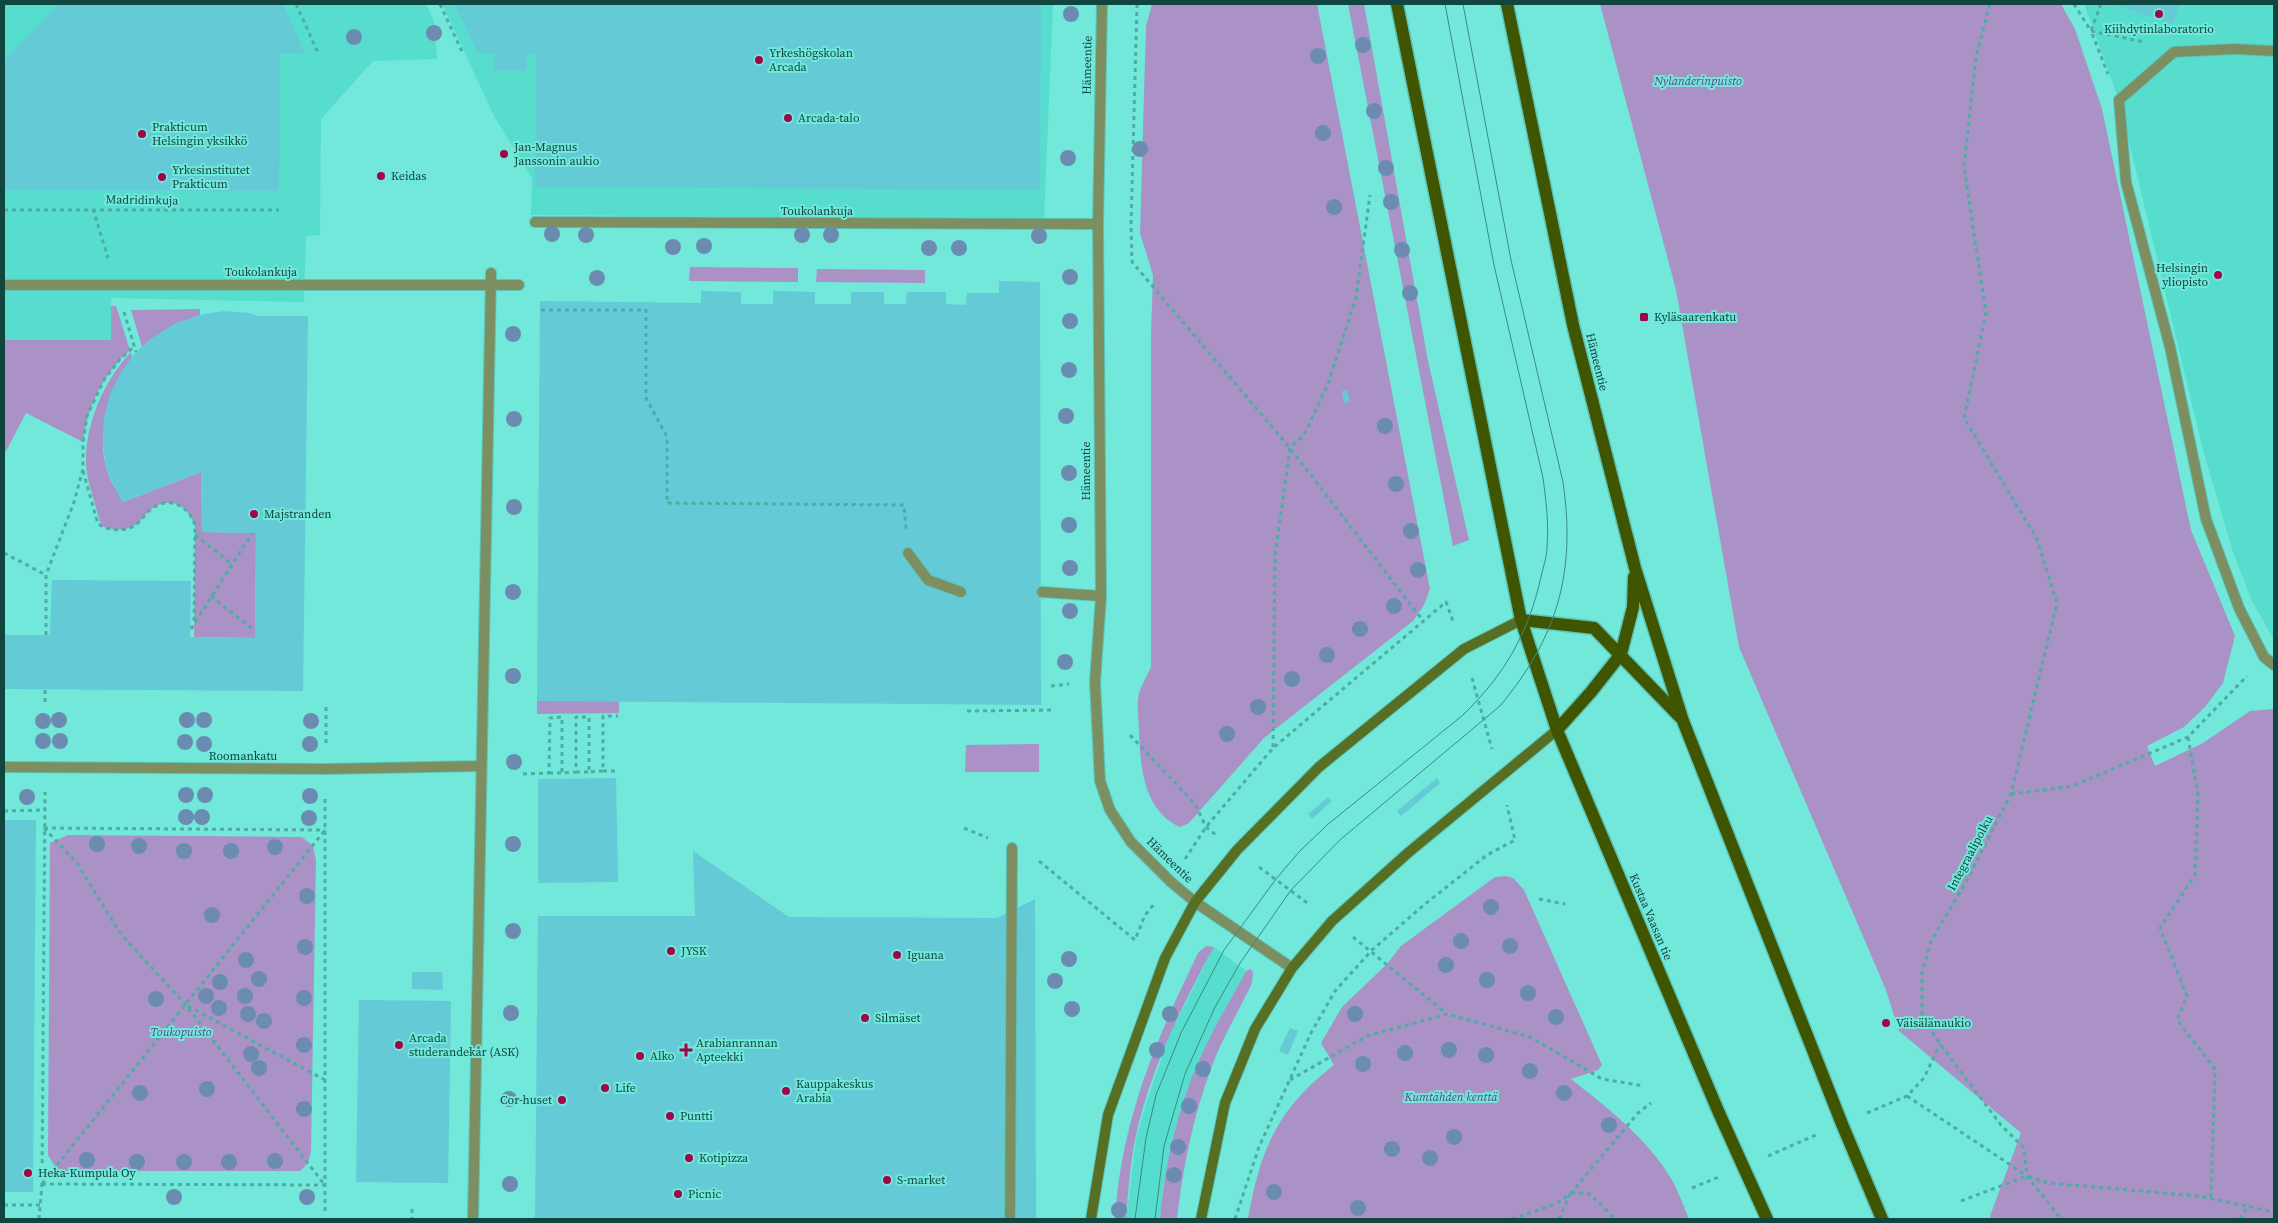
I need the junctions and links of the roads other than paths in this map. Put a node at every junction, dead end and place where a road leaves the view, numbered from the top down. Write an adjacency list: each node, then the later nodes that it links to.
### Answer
1 (1102, 4): 6 (street, Hämeentie)
2 (1396, 4): 16 (main road)
3 (1507, 4): 12 (main road, Hämeentie)
4 (2274, 51): 18 (street)
5 (535, 222): 6 (street, Toukolankuja)
6 (1098, 224): 15 (street, Hämeentie)
7 (491, 273): 9 (street)
8 (4, 284): 9 (street, Toukolankuja)
9 (491, 285): 10 (street, Toukolankuja); 21 (street)
10 (519, 285)
11 (908, 553): 13 (street)
12 (1635, 568): 17 (main road); 19 (main road, Hämeentie)
13 (961, 592)
14 (1042, 592): 15 (street)
15 (1101, 596): 24 (street, Hämeentie)
16 (1521, 620): 17 (main road); 20 (main road, Kustaa Vaasan tie); 24 (main road, Hämeentie)
17 (1621, 654): 19 (main road); 20 (main road)
18 (2274, 665)
19 (1683, 720): 31 (main road)
20 (1557, 730): 25 (main road); 30 (main road, Kustaa Vaasan tie)
21 (482, 766): 22 (street, Roomankatu); 26 (street)
22 (4, 767)
23 (1012, 848): 27 (street)
24 (1195, 902): 25 (street, Hämeentie); 28 (main road, Hämeentie)
25 (1292, 968): 29 (main road)
26 (473, 1219)
27 (1010, 1219)
28 (1091, 1219)
29 (1201, 1219)
30 (1767, 1219)
31 (1882, 1219)

